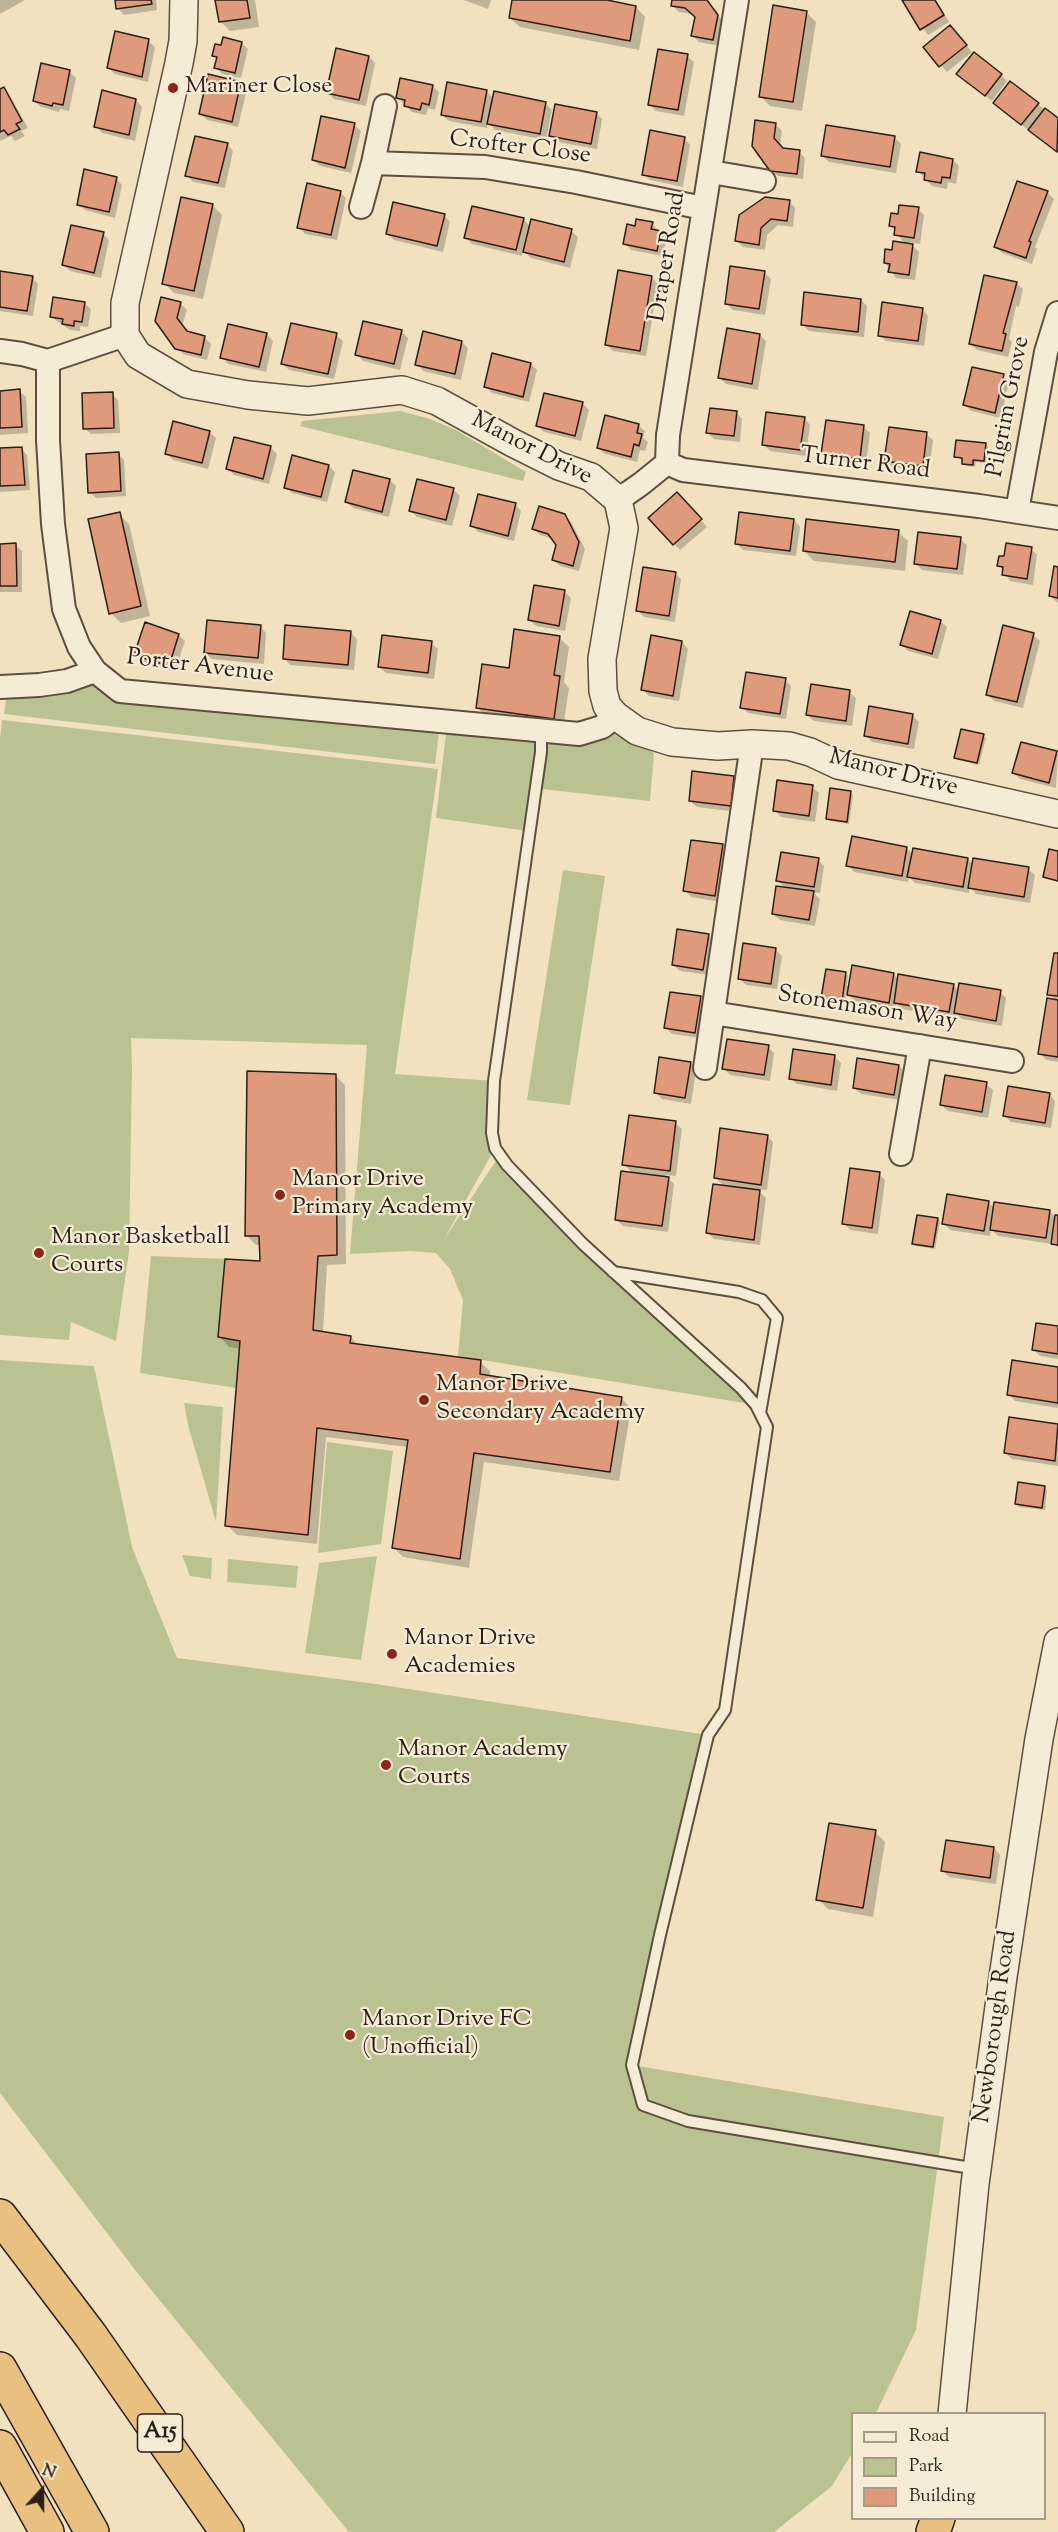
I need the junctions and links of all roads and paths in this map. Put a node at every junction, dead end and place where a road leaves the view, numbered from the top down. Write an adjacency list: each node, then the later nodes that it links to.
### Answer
1 (184, 0): 10 (street)
2 (737, 0): 5 (street, Draper Road)
3 (385, 106): 4 (street)
4 (373, 163): 7 (street); 8 (street, Crofter Close)
5 (711, 172): 6 (street); 8 (street, Draper Road)
6 (764, 181)
7 (361, 207)
8 (703, 208): 13 (street, Draper Road)
9 (1058, 313): 15 (street, Pilgrim Grove)
10 (126, 335): 12 (street); 14 (street, Manor Drive)
11 (0, 351): 12 (street)
12 (48, 361): 17 (street, Porter Avenue)
13 (667, 463): 14 (street); 15 (street, Turner Road)
14 (618, 500): 19 (street, Manor Drive)
15 (1017, 511): 16 (street, Turner Road)
16 (1058, 518)
17 (94, 671): 18 (street); 20 (street, Porter Avenue)
18 (0, 687)
19 (616, 716): 20 (street, Porter Avenue); 21 (street, Manor Drive)
20 (543, 730): 28 (lane)
21 (752, 744): 22 (street, Manor Drive); 23 (street)
22 (1058, 814)
23 (713, 1013): 24 (street, Stonemason Way); 26 (street)
24 (920, 1046): 25 (street, Stonemason Way); 27 (street)
25 (1012, 1061)
26 (705, 1068)
27 (901, 1154)
28 (613, 1272): 29 (lane); 29 (lane)
29 (760, 1413): 31 (lane)
30 (1058, 1642): 31 (street, Newborough Road)
31 (977, 2169): 34 (street, Newborough Road)
32 (0, 2216): 38 (highway, A15)
33 (0, 2368): 37 (highway)
34 (952, 2412)
35 (0, 2447): 36 (highway)
36 (47, 2532)
37 (92, 2532)
38 (227, 2532)

